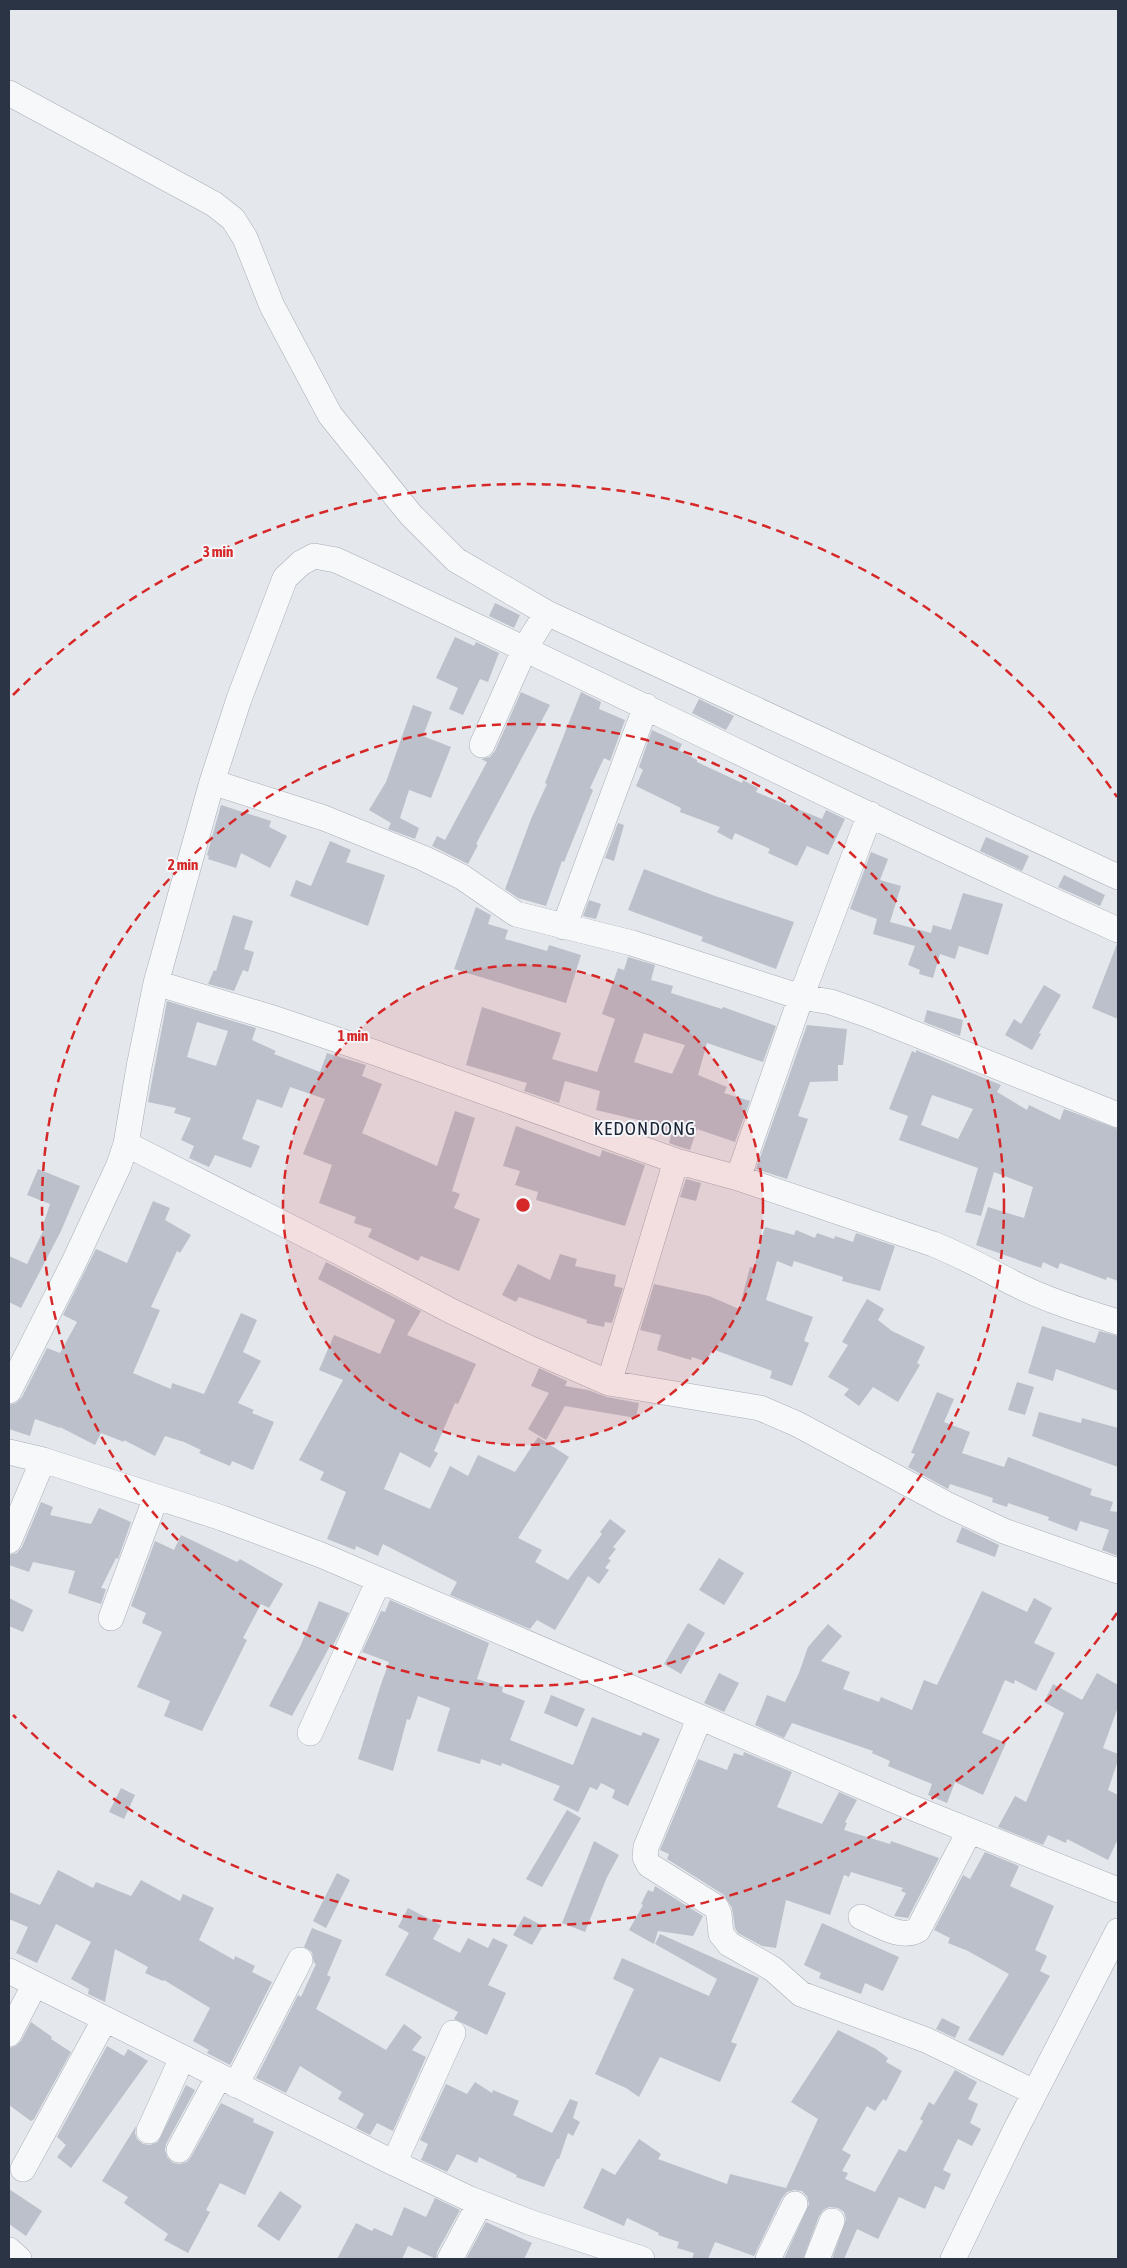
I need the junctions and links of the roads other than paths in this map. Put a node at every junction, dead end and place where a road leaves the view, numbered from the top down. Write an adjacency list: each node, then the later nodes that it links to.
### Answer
1 (9, 93): 2 (street)
2 (547, 613): 3 (street); 8 (street)
3 (525, 648): 4 (street); 5 (street); 6 (street)
4 (646, 706): 7 (street); 9 (street)
5 (482, 745)
6 (212, 782): 9 (street); 11 (street)
7 (870, 814): 10 (street); 12 (street)
8 (1118, 877)
9 (564, 927): 12 (street)
10 (1118, 930)
11 (156, 982): 14 (street); 15 (street)
12 (801, 998): 13 (street); 16 (street)
13 (1118, 1114)
14 (126, 1144): 18 (street); 19 (street)
15 (676, 1161): 16 (street); 18 (street)
16 (738, 1178): 17 (street)
17 (1118, 1322)
18 (609, 1383): 24 (street)
19 (9, 1391)
20 (9, 1452): 21 (street)
21 (43, 1460): 22 (street); 23 (street)
22 (156, 1497): 25 (street); 26 (street)
23 (9, 1542)
24 (1118, 1571)
25 (379, 1580): 27 (street); 28 (street)
26 (111, 1618)
27 (700, 1717): 29 (street); 41 (street)
28 (310, 1733)
29 (969, 1832): 30 (street); 31 (street)
30 (1118, 1890)
31 (861, 1917)
32 (1118, 1931): 41 (street)
33 (300, 1960): 40 (street)
34 (9, 1971): 35 (street)
35 (36, 1984): 36 (street); 38 (street)
36 (105, 2019): 39 (street); 45 (street)
37 (453, 2033): 44 (street)
38 (9, 2034)
39 (182, 2058): 40 (street); 42 (street)
40 (228, 2081): 43 (street); 44 (street)
41 (1034, 2092): 55 (street)
42 (149, 2131)
43 (179, 2150)
44 (394, 2164): 46 (street)
45 (22, 2169)
46 (480, 2203): 51 (street); 52 (street)
47 (795, 2204): 53 (street)
48 (832, 2221): 54 (street)
49 (9, 2250): 50 (street)
50 (19, 2259)
51 (450, 2259)
52 (642, 2259)
53 (768, 2259)
54 (817, 2259)
55 (953, 2259)

